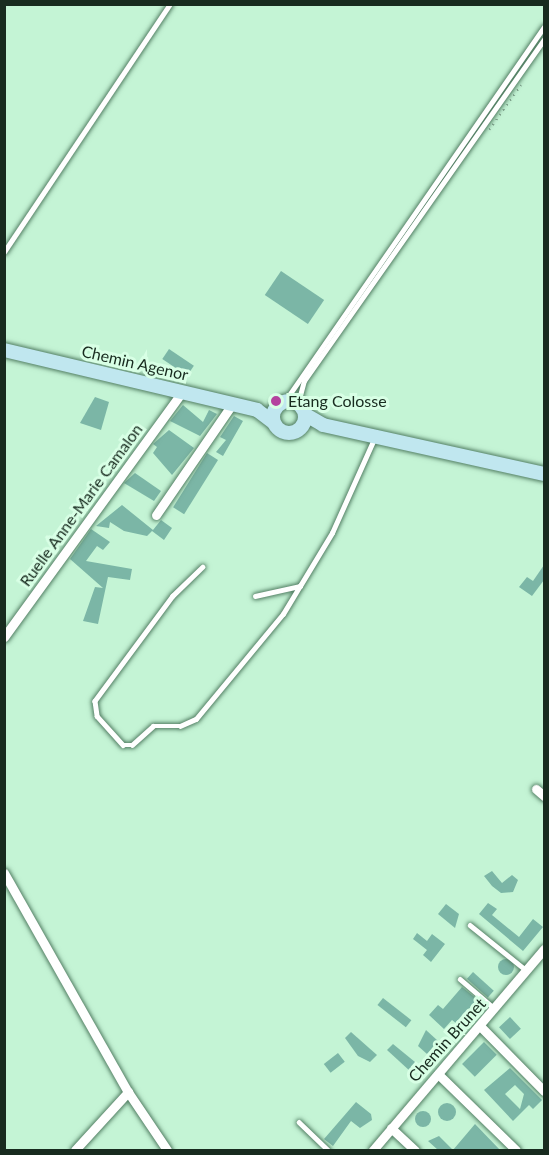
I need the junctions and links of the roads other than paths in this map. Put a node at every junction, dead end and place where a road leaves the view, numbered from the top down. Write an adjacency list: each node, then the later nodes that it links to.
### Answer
1 (170, 4): 4 (lane)
2 (544, 27): 9 (lane)
3 (544, 39): 9 (lane)
4 (4, 252)
5 (4, 350): 6 (main road, Chemin Agenor)
6 (183, 391): 7 (main road, Chemin Agenor); 17 (street, Ruelle Anne-Marie Camalon)
7 (233, 403): 8 (main road, Chemin Agenor); 13 (street)
8 (257, 410): 9 (main road, Chemin Agenor); 10 (main road, Chemin Agenor)
9 (293, 410): 10 (main road); 10 (main road, Chemin Agenor); 11 (main road, Chemin Agenor)
10 (274, 423)
11 (375, 436): 12 (main road, Chemin Agenor); 15 (lane)
12 (544, 474)
13 (156, 515)
14 (203, 567): 15 (lane)
15 (300, 586): 16 (lane)
16 (255, 596)
17 (4, 637)
18 (536, 789): 19 (street)
19 (544, 796)
20 (4, 873): 29 (street)
21 (470, 925): 23 (lane)
22 (544, 949): 23 (street, Chemin Brunet)
23 (526, 970): 25 (street, Chemin Brunet)
24 (460, 979): 25 (lane)
25 (495, 1009): 26 (street, Chemin Brunet)
26 (481, 1027): 27 (street, Chemin Brunet); 28 (street)
27 (438, 1074): 31 (street, Chemin Brunet); 37 (street)
28 (544, 1091)
29 (128, 1092): 32 (street); 33 (street)
30 (298, 1122): 34 (lane)
31 (391, 1128): 35 (street, Chemin Brunet); 36 (street)
32 (75, 1150)
33 (167, 1150)
34 (328, 1150)
35 (373, 1150)
36 (415, 1150)
37 (516, 1150)

